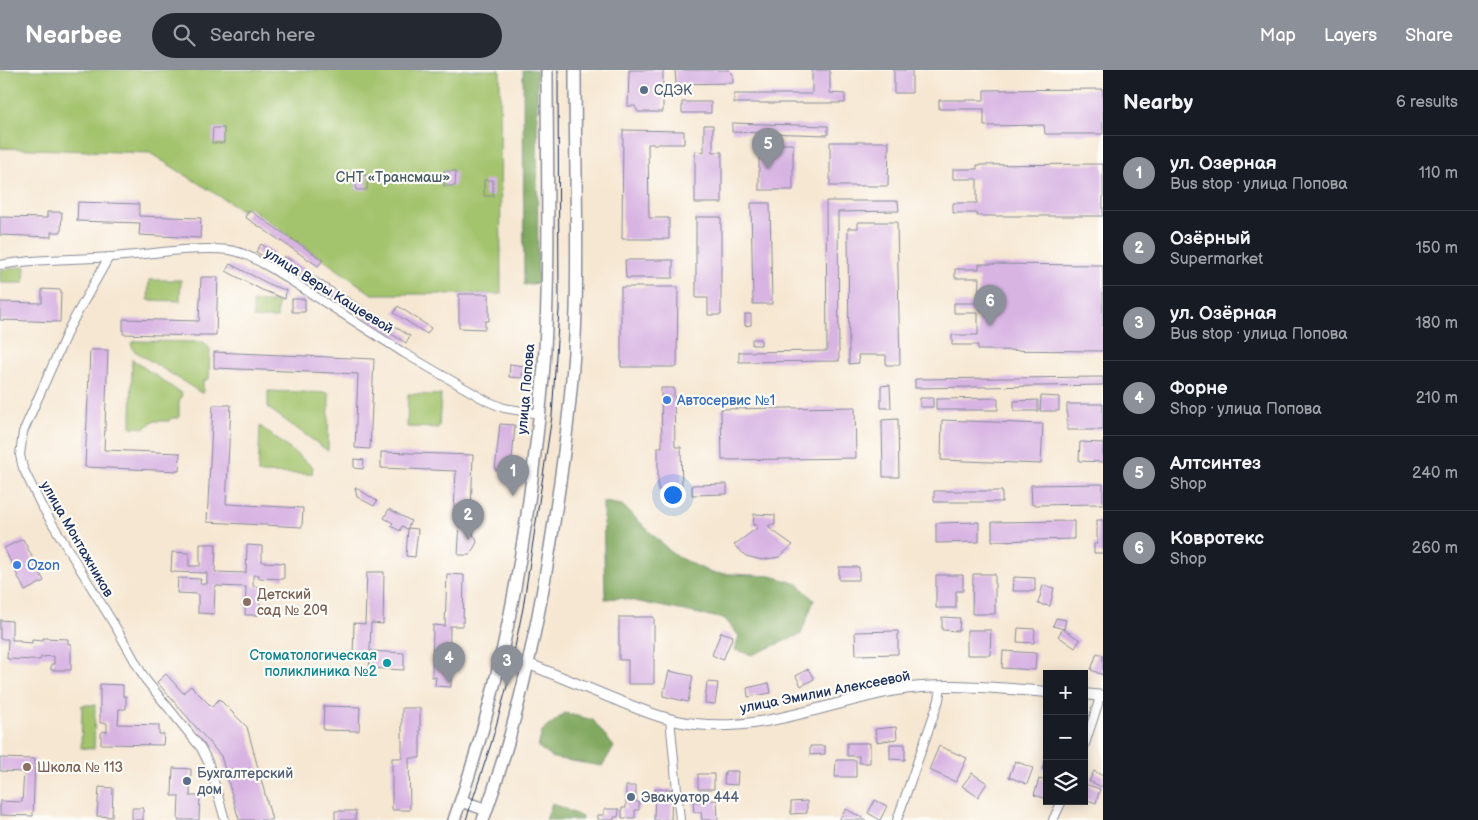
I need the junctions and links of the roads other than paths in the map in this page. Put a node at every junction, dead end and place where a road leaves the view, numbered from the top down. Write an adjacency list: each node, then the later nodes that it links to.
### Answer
1 (546, 70): 5 (main road, улица Попова)
2 (575, 70): 6 (main road)
3 (109, 257): 4 (street, улица Веры Кащеевой); 5 (street, улица Веры Кащеевой); 16 (street, улица Монтажников)
4 (0, 265)
5 (540, 414): 13 (main road, улица Попова)
6 (529, 664): 11 (street, улица Эмилии Алексеевой); 15 (main road)
7 (941, 686): 8 (street, улица Эмилии Алексеевой); 11 (street, улица Эмилии Алексеевой); 19 (street)
8 (1043, 692)
9 (1088, 694): 10 (street)
10 (1101, 696): 12 (street)
11 (670, 719): 18 (street)
12 (1088, 736)
13 (461, 800): 15 (main road); 17 (main road, улица Попова)
14 (1060, 805): 20 (street)
15 (485, 815)
16 (224, 820)
17 (454, 820)
18 (680, 820)
19 (897, 820)
20 (1053, 820)

